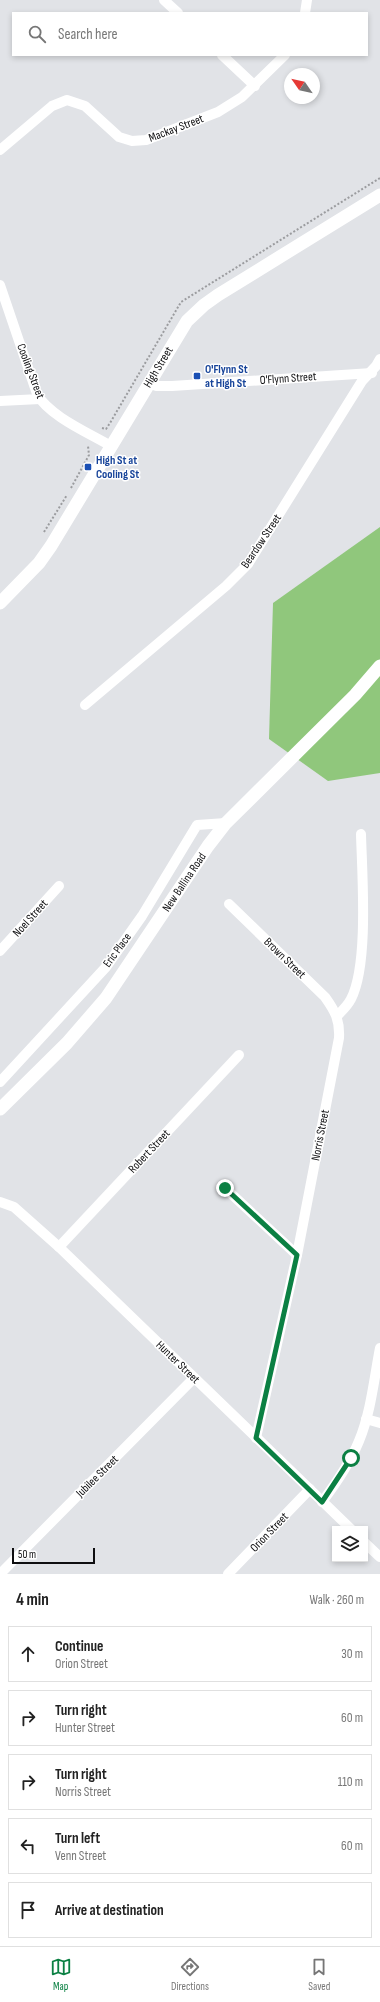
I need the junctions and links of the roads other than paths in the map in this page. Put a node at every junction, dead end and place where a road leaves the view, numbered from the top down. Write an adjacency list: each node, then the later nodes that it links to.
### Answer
1 (164, 0): 3 (street)
2 (307, 0): 4 (street)
3 (177, 12)
4 (305, 12)
5 (223, 56): 7 (street)
6 (284, 56): 7 (street, Mackay Street)
7 (255, 86): 8 (street, Mackay Street)
8 (0, 150)
9 (380, 195): 13 (street, High Street)
10 (0, 285): 14 (street, Cooling Street)
11 (380, 359): 12 (street, Beardow Street)
12 (375, 372): 13 (street, O'Flynn Street); 19 (street, Beardow Street)
13 (149, 383): 16 (street, High Street)
14 (40, 399): 15 (street); 16 (street, Cooling Street)
15 (0, 401)
16 (111, 446): 17 (street, High Street)
17 (0, 603)
18 (380, 666): 20 (street, New Ballina Road)
19 (85, 705)
20 (226, 824): 27 (street, Eric Place); 28 (street, New Ballina Road)
21 (361, 834): 25 (street)
22 (59, 886): 24 (street, Noel Street)
23 (229, 904): 25 (street, Brown Street)
24 (0, 951)
25 (338, 1015): 32 (street, Norris Street)
26 (239, 1055): 31 (street, Robert Street)
27 (0, 1082)
28 (0, 1109)
29 (225, 1188): 32 (street)
30 (0, 1202): 31 (street, Hunter Street)
31 (59, 1248): 34 (street, Hunter Street)
32 (297, 1255): 37 (street, Norris Street)
33 (380, 1348): 35 (street)
34 (194, 1378): 37 (street, Hunter Street); 43 (street, Jubilee Street)
35 (366, 1419): 36 (street); 39 (street)
36 (380, 1422)
37 (256, 1438): 38 (street, Hunter Street)
38 (310, 1489): 39 (street, Hunter Street); 44 (street, Orion Street)
39 (322, 1502): 40 (street, Hunter Street)
40 (348, 1526)
41 (368, 1546): 42 (street)
42 (380, 1557)
43 (0, 1574)
44 (228, 1574)

